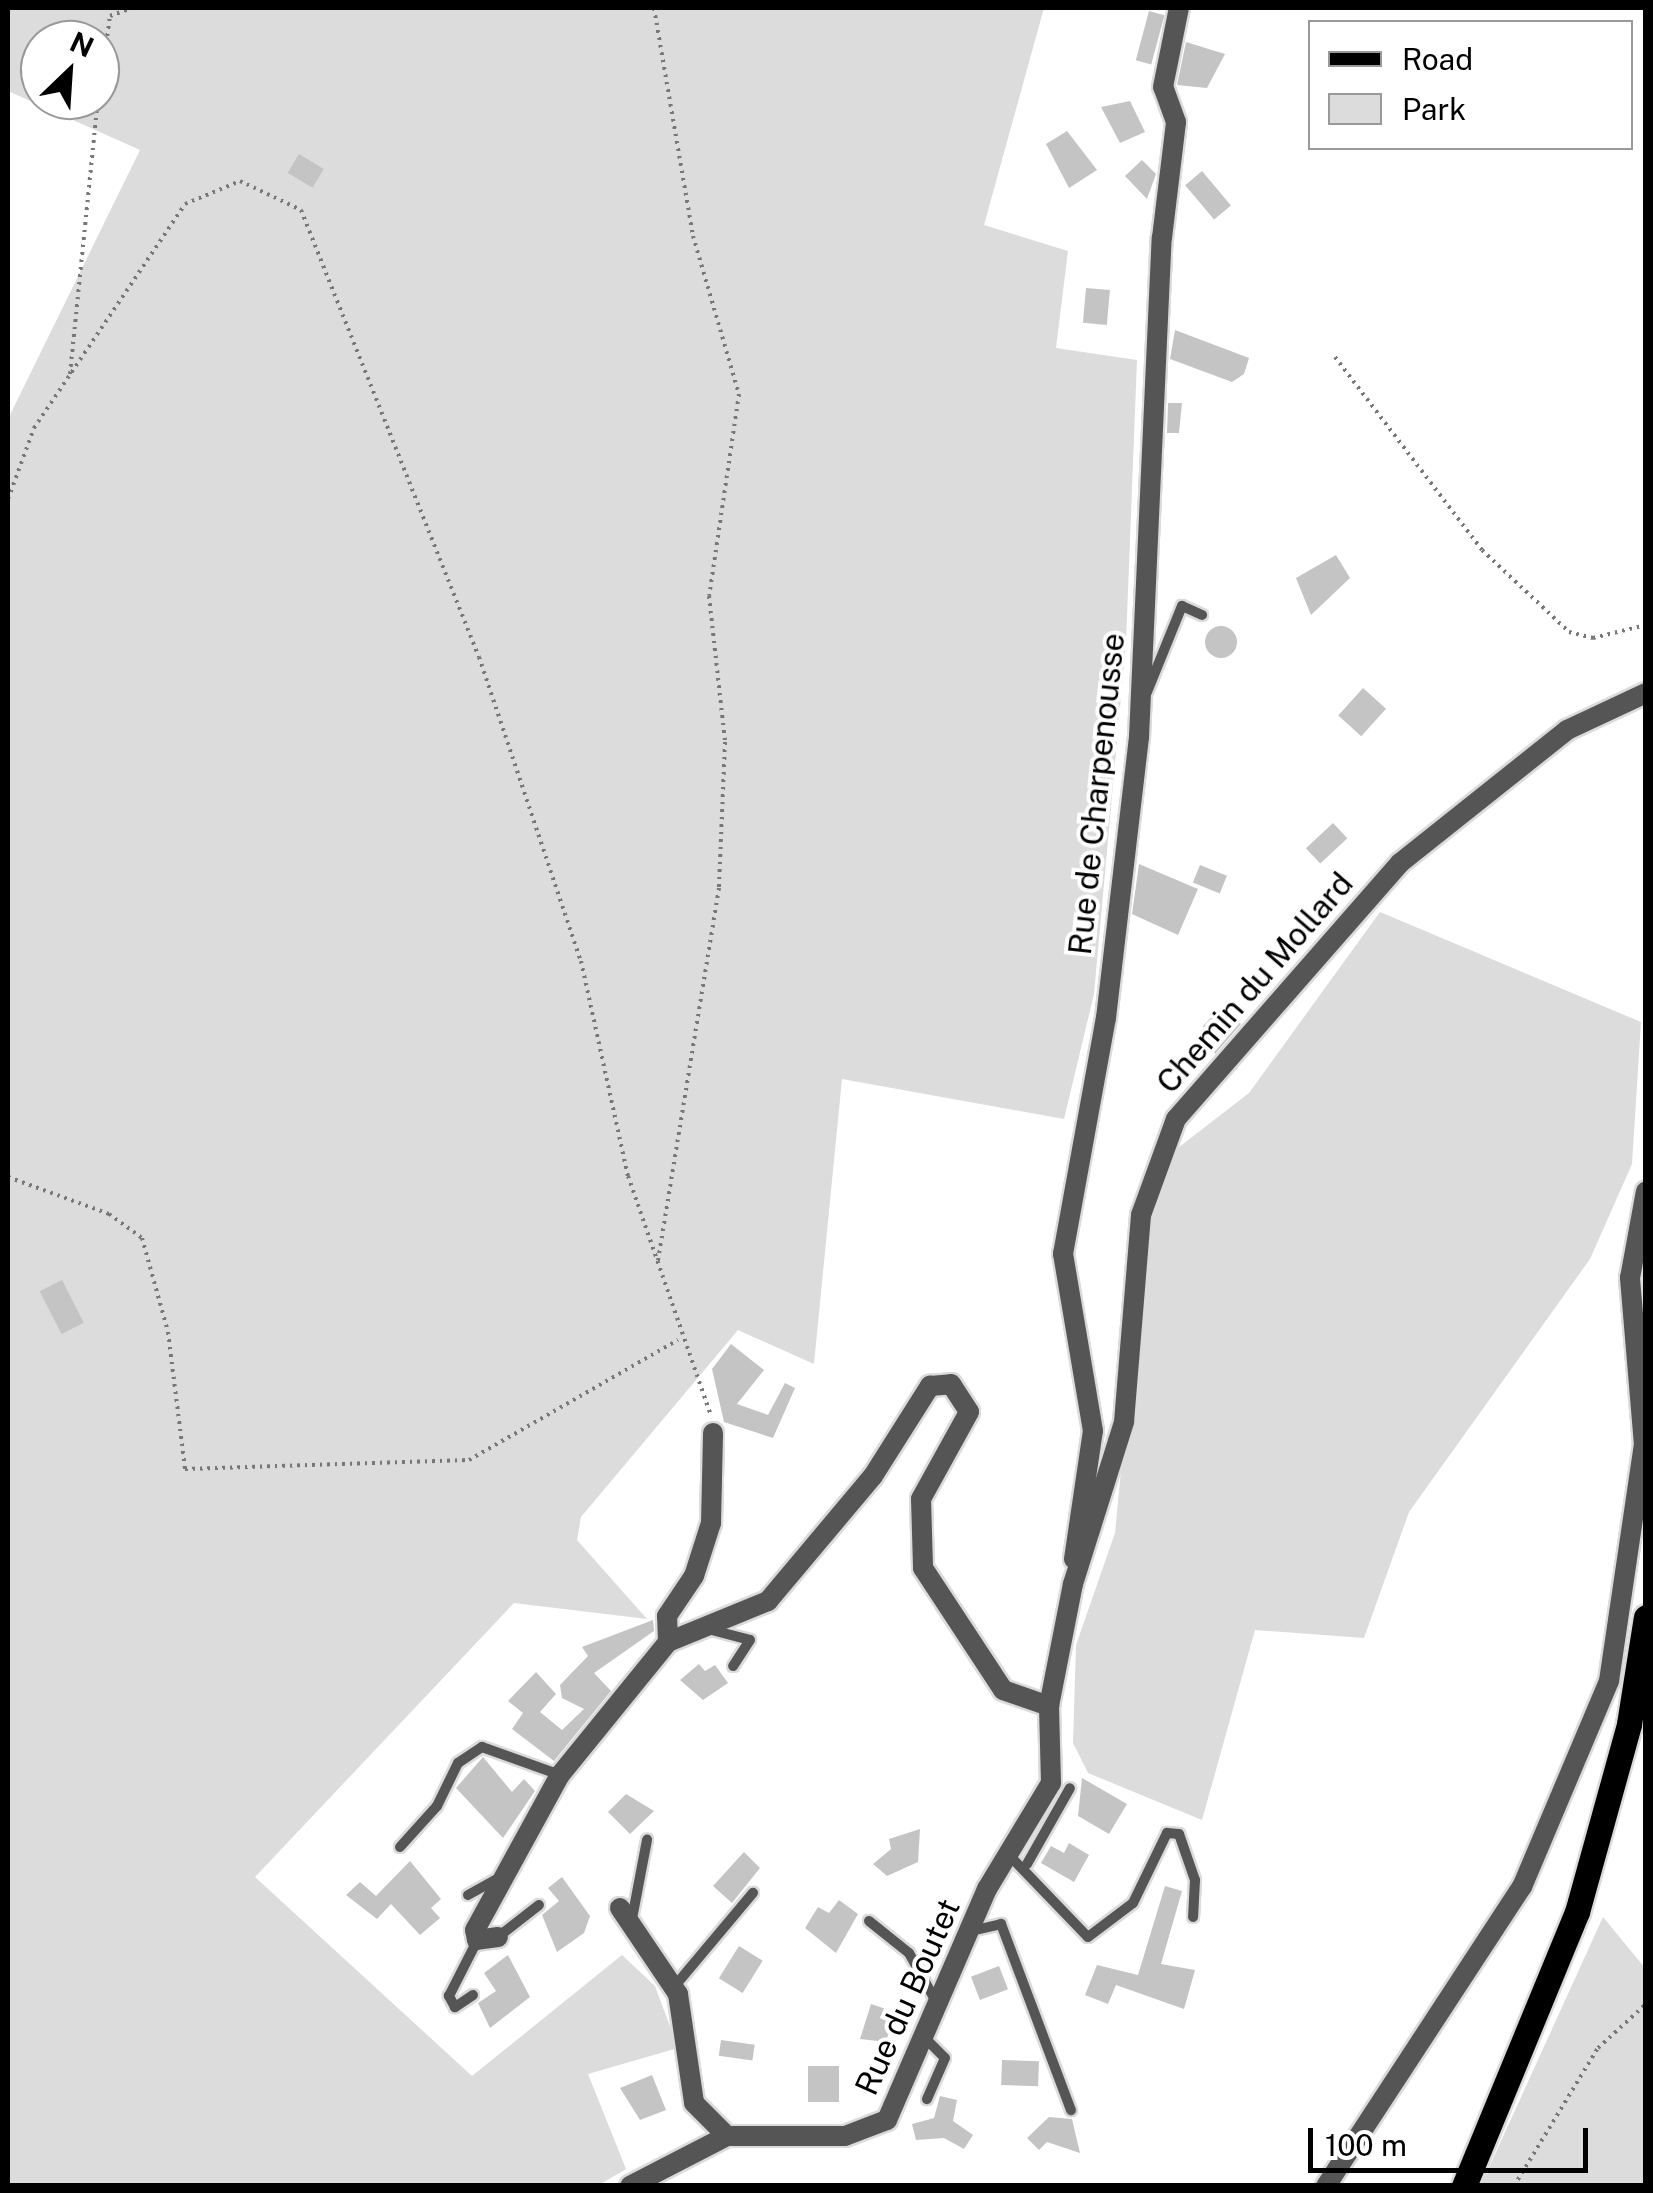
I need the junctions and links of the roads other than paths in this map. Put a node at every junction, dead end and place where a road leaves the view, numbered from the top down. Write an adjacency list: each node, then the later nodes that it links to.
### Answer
1 (1179, 8): 4 (street, Rue de Charpenousse)
2 (1202, 615): 4 (lane)
3 (1646, 693): 7 (street, Chemin du Mollard)
4 (1142, 702): 7 (street, Rue de Charpenousse)
5 (1646, 1191): 37 (street)
6 (713, 1433): 10 (street)
7 (1072, 1584): 13 (street, Chemin du Mollard)
8 (1646, 1618): 11 (main road)
9 (698, 1628): 10 (street); 12 (lane); 13 (street)
10 (668, 1642): 14 (street)
11 (1643, 1645): 38 (main road)
12 (732, 1666)
13 (1049, 1706): 18 (street, Rue du Boutet)
14 (560, 1775): 17 (lane); 20 (street)
15 (1070, 1788): 19 (lane)
16 (648, 1840): 24 (lane)
17 (400, 1848)
18 (1008, 1854): 19 (lane); 27 (street, Rue du Boutet)
19 (1027, 1864): 25 (lane)
20 (507, 1874): 22 (lane); 28 (street)
21 (753, 1892): 29 (lane)
22 (468, 1895)
23 (539, 1905): 28 (lane)
24 (626, 1916): 29 (street)
25 (1193, 1917)
26 (869, 1921): 31 (lane)
27 (970, 1932): 31 (street, Rue du Boutet); 34 (lane)
28 (488, 1938): 30 (lane)
29 (674, 1987): 35 (street)
30 (474, 1995)
31 (938, 2006): 32 (street, Rue du Boutet)
32 (927, 2040): 33 (lane); 35 (street, Rue du Boutet)
33 (928, 2098)
34 (1071, 2110)
35 (726, 2136): 36 (street, Rue du Boutet)
36 (630, 2186)
37 (1326, 2186)
38 (1464, 2186)

